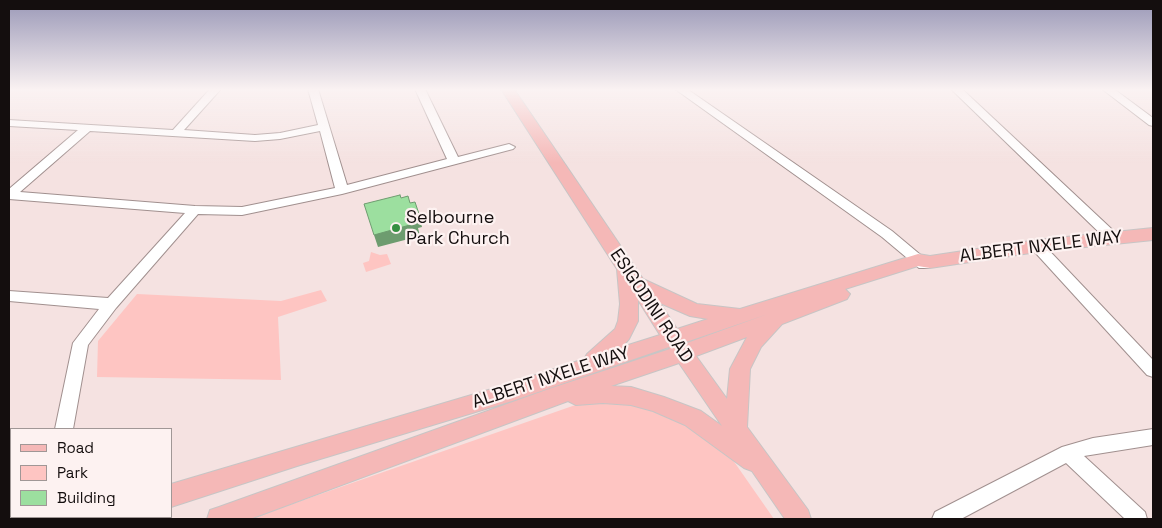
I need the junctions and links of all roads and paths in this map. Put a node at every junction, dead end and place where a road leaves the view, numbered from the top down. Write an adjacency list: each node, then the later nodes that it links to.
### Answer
1 (193, 114): 12 (street)
2 (319, 114): 10 (street)
3 (432, 114): 14 (street)
4 (523, 114): 22 (main road, ESIGODINI ROAD)
5 (715, 114): 21 (street)
6 (982, 114): 19 (street)
7 (1140, 114): 9 (street)
8 (9, 123): 11 (street)
9 (1153, 123)
10 (322, 127): 12 (street); 15 (street)
11 (87, 128): 12 (street); 16 (street)
12 (176, 132)
13 (510, 147): 14 (street)
14 (454, 161): 15 (street)
15 (342, 190): 17 (street)
16 (9, 195): 17 (street)
17 (195, 210): 24 (street)
18 (1153, 234): 19 (main road, ALBERT NXELE WAY)
19 (1113, 238): 20 (main road, ALBERT NXELE WAY)
20 (1037, 246): 21 (main road, ALBERT NXELE WAY); 29 (street)
21 (924, 262): 25 (main road, ALBERT NXELE WAY); 26 (main road, ALBERT NXELE WAY)
22 (631, 276): 25 (main road); 27 (main road, ESIGODINI ROAD); 28 (main road)
23 (9, 296): 24 (street)
24 (111, 304): 31 (street)
25 (749, 314): 27 (main road, ALBERT NXELE WAY)
26 (777, 319): 27 (main road, ALBERT NXELE WAY); 32 (main road)
27 (678, 345): 28 (main road, ALBERT NXELE WAY); 30 (main road, ALBERT NXELE WAY); 32 (main road, ESIGODINI ROAD)
28 (586, 367): 36 (main road, ALBERT NXELE WAY)
29 (1153, 370)
30 (549, 398): 35 (main road); 37 (main road, ALBERT NXELE WAY)
31 (64, 428)
32 (736, 430): 35 (main road, ESIGODINI ROAD)
33 (1153, 437): 34 (street)
34 (1068, 453): 39 (street); 40 (street)
35 (764, 470): 38 (main road, ESIGODINI ROAD)
36 (172, 496)
37 (219, 519)
38 (799, 519)
39 (942, 519)
40 (1138, 519)

